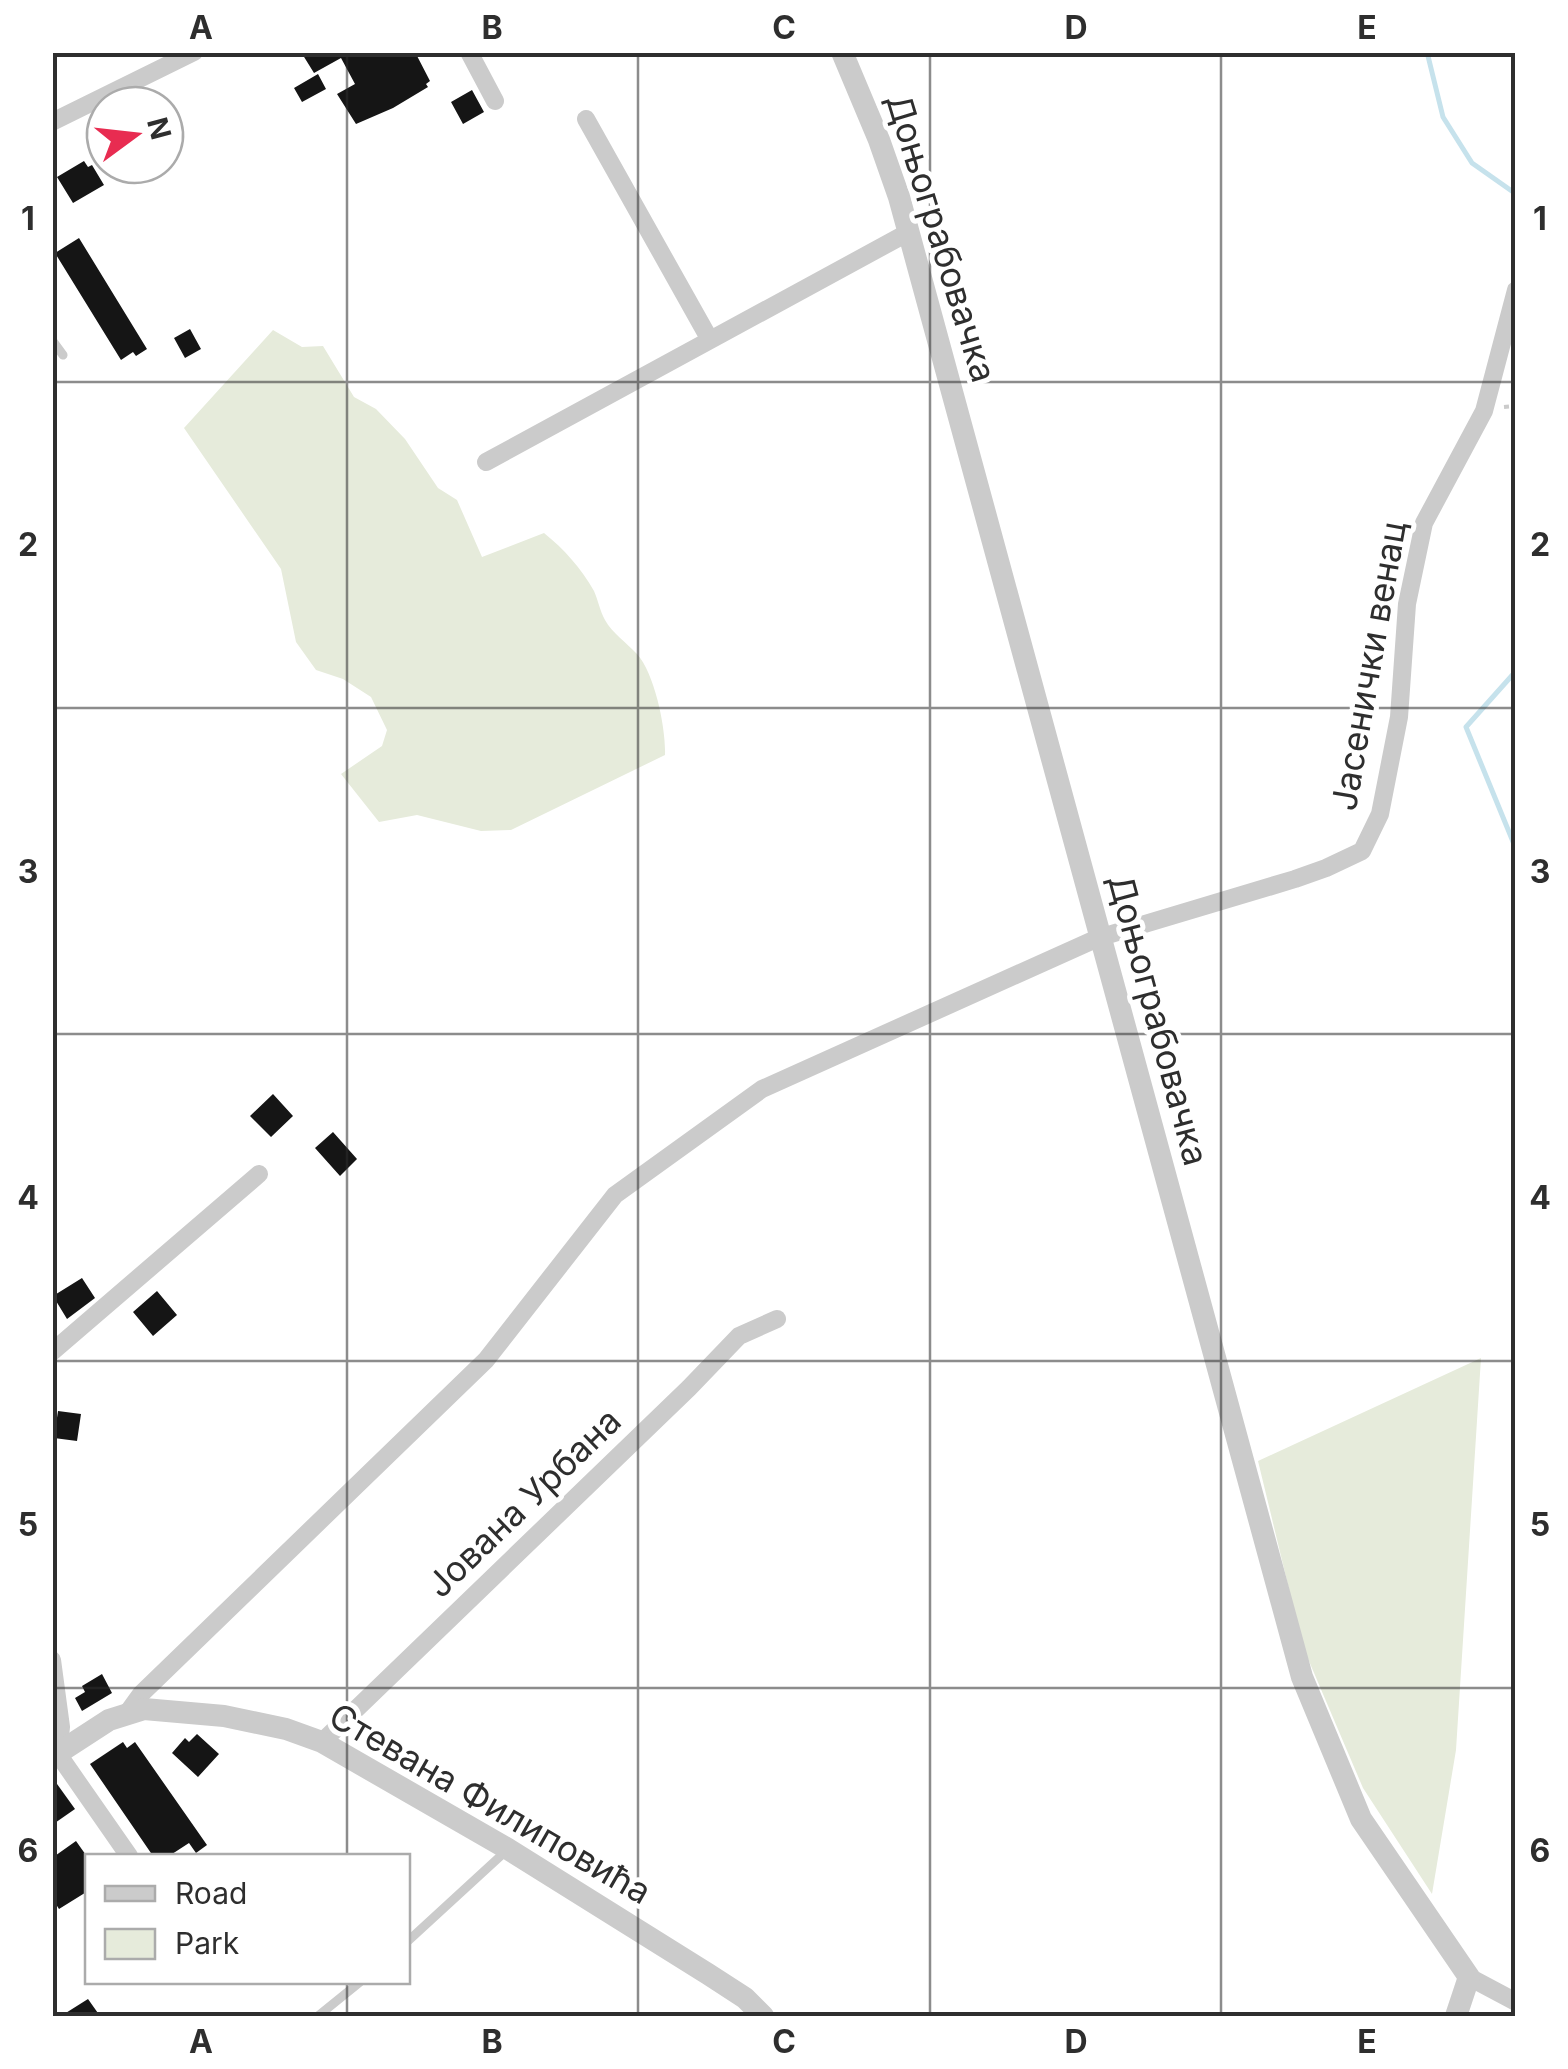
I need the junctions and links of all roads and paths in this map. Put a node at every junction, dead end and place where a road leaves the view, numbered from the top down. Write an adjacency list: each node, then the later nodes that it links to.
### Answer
1 (194, 52): 6 (street)
2 (469, 52): 4 (street)
3 (842, 52): 7 (street, Доњограбовачка)
4 (495, 101)
5 (586, 119): 10 (street)
6 (52, 122)
7 (909, 232): 10 (street); 15 (street, Доњограбовачка)
8 (1516, 290): 15 (street, Јасенички венац)
9 (52, 340): 11 (lane)
10 (710, 340): 14 (street)
11 (63, 355)
12 (1514, 406): 13 (path)
13 (1504, 407)
14 (486, 462)
15 (1098, 938): 20 (street); 26 (street, Доњограбовачка)
16 (259, 1174): 18 (street)
17 (777, 1319): 21 (street, Јована Урбана)
18 (52, 1352)
19 (52, 1660): 22 (street)
20 (128, 1712): 21 (street, Стевана Филиповића); 22 (street)
21 (322, 1742): 23 (street, Стевана Филиповића)
22 (55, 1756): 24 (street)
23 (508, 1850): 25 (lane); 30 (street, Стевана Филиповића)
24 (128, 1854)
25 (410, 1940)
26 (1470, 1977): 28 (street); 31 (street)
27 (358, 1984): 29 (lane)
28 (1516, 2002)
29 (318, 2016)
30 (763, 2016)
31 (1456, 2016)

